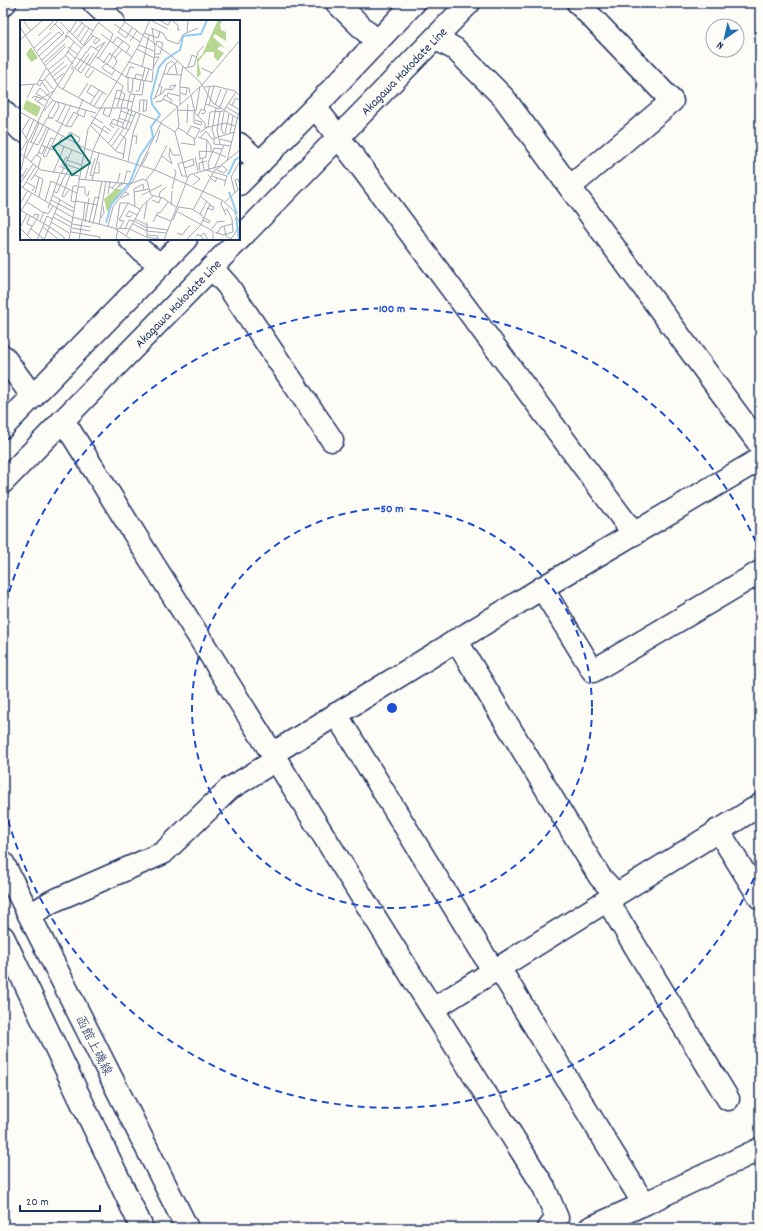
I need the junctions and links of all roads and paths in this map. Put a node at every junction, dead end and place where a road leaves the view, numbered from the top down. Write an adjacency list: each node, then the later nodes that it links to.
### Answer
1 (94, 3): 6 (street)
2 (337, 3): 8 (street)
3 (414, 3): 8 (street)
4 (469, 3): 7 (street, Akagawa Hakodate Line)
5 (578, 3): 16 (street)
6 (112, 20)
7 (434, 38): 12 (street, Akagawa Hakodate Line); 16 (street)
8 (377, 42): 9 (street)
9 (315, 107): 12 (street); 14 (street)
10 (3, 112): 11 (street)
11 (20, 129)
12 (339, 137): 17 (street, Akagawa Hakodate Line); 31 (street)
13 (240, 145): 14 (street)
14 (260, 163): 15 (street)
15 (240, 183)
16 (570, 187): 28 (street)
17 (240, 239)
18 (131, 240): 21 (street)
19 (185, 240): 21 (street)
20 (239, 240): 22 (street, Akagawa Hakodate Line)
21 (161, 265): 24 (street)
22 (212, 268): 25 (street, Akagawa Hakodate Line); 27 (street)
23 (3, 356): 24 (street)
24 (33, 397): 26 (street)
25 (63, 420): 30 (street, Akagawa Hakodate Line); 36 (street)
26 (3, 427)
27 (332, 440)
28 (760, 445)
29 (760, 459): 31 (street)
30 (3, 482)
31 (634, 534): 33 (street)
32 (760, 572): 33 (street)
33 (542, 588): 34 (street)
34 (456, 640): 35 (street); 40 (street)
35 (336, 714): 36 (street); 44 (street)
36 (274, 757): 42 (street); 45 (street)
37 (760, 805): 38 (street)
38 (718, 830): 40 (street); 41 (street)
39 (3, 863): 42 (street, 函館上磯線)
40 (612, 897): 44 (street); 46 (street)
41 (760, 898)
42 (30, 916): 51 (street, 函館上磯線)
43 (3, 937): 50 (street)
44 (496, 969): 45 (street); 48 (street)
45 (433, 1009): 49 (street)
46 (728, 1099)
47 (760, 1149): 48 (street)
48 (644, 1204): 52 (street)
49 (553, 1223): 52 (street)
50 (142, 1228)
51 (187, 1228)
52 (590, 1228)

